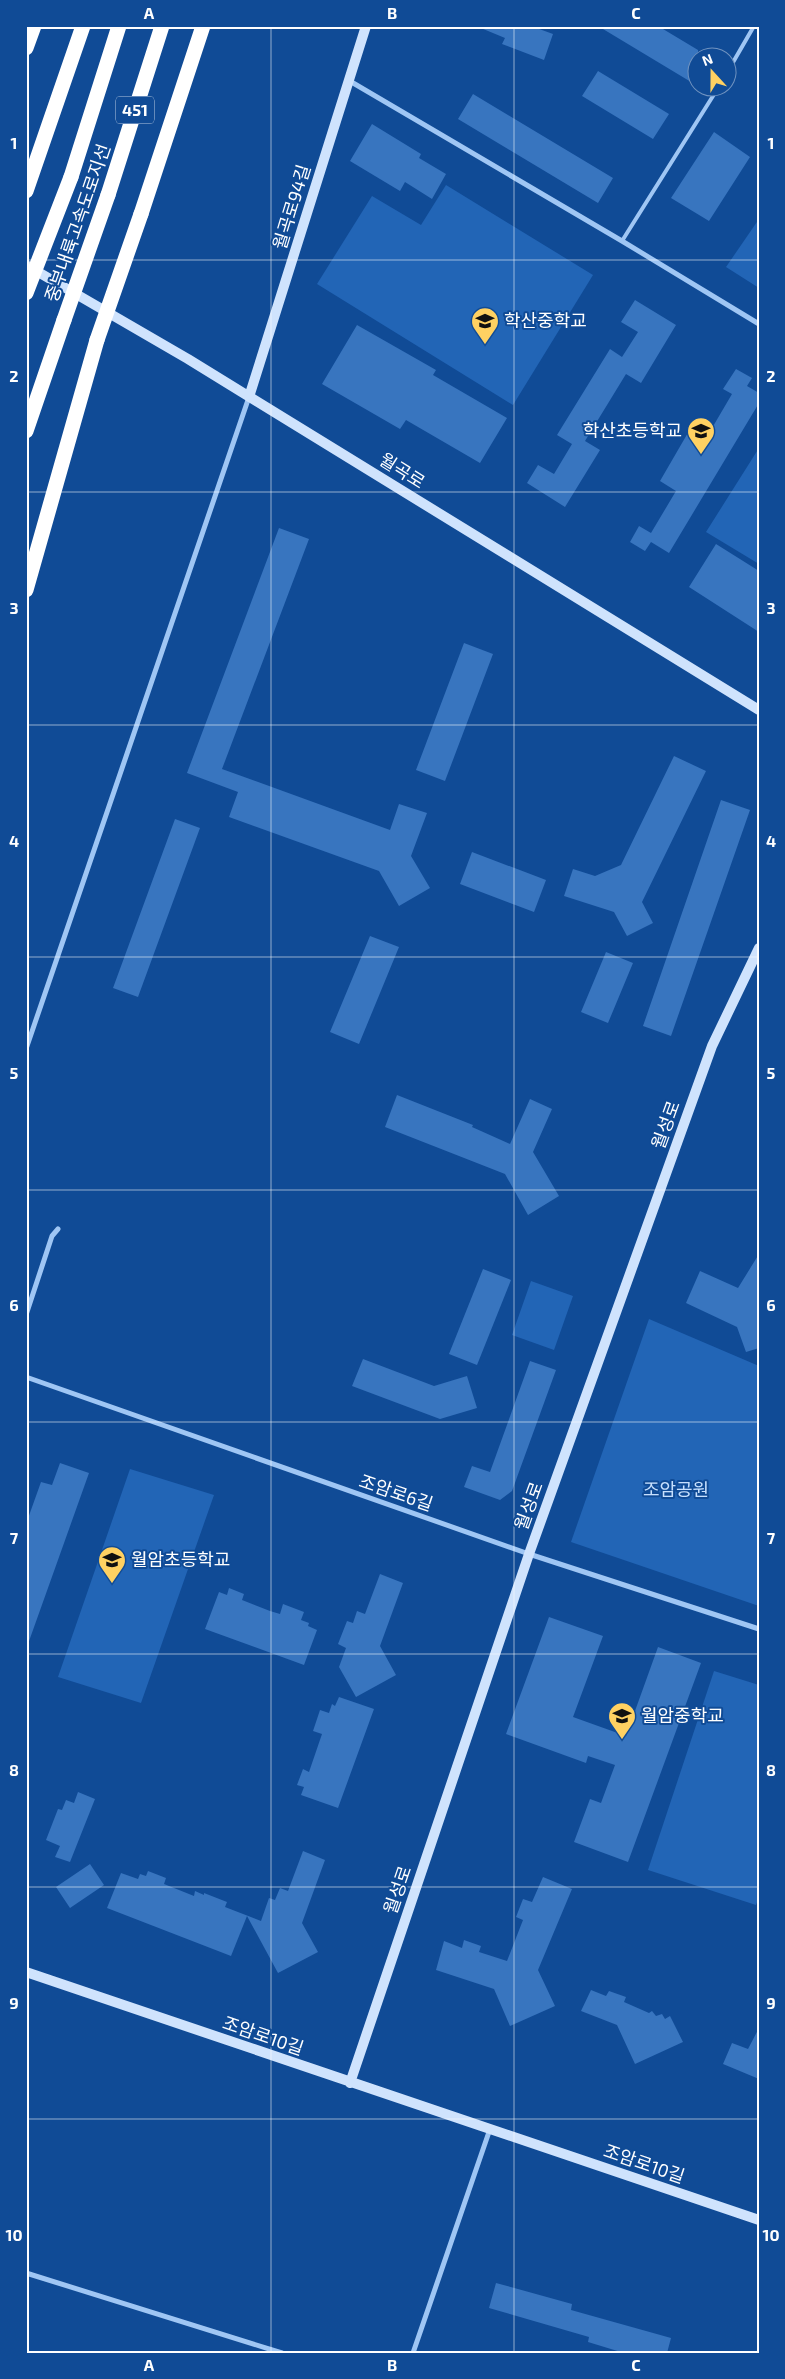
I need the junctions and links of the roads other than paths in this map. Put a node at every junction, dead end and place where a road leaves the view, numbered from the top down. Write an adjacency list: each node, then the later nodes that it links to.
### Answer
1 (34, 26): 8 (highway)
2 (83, 26): 12 (highway)
3 (119, 26): 15 (highway, 중부내륙고속도로지선 / 451, bridge)
4 (162, 26): 18 (highway, 중부내륙고속도로지선 / 451, bridge)
5 (203, 26): 19 (highway, bridge)
6 (366, 26): 10 (street, 월곡로94길)
7 (754, 26): 9 (lane)
8 (26, 48)
9 (738, 54)
10 (348, 80): 13 (street); 17 (street, 월곡로94길)
11 (712, 98): 13 (lane)
12 (26, 191)
13 (622, 241): 16 (street)
14 (26, 265): 17 (street, 월곡로)
15 (26, 293)
16 (759, 324)
17 (249, 397): 20 (street, 월곡로); 22 (street)
18 (26, 431)
19 (26, 590)
20 (759, 710)
21 (759, 948): 26 (street, 월성로)
22 (26, 1050)
23 (58, 1229): 24 (street)
24 (26, 1315)
25 (26, 1377): 26 (street, 조암로6길)
26 (529, 1554): 27 (street, 조암로6길); 29 (street, 월성로)
27 (759, 1629)
28 (26, 1972): 29 (street, 조암로10길)
29 (350, 2083): 30 (street, 조암로10길)
30 (490, 2129): 31 (street, 조암로10길); 34 (street)
31 (759, 2220)
32 (26, 2273): 33 (street)
33 (282, 2353)
34 (414, 2353)

